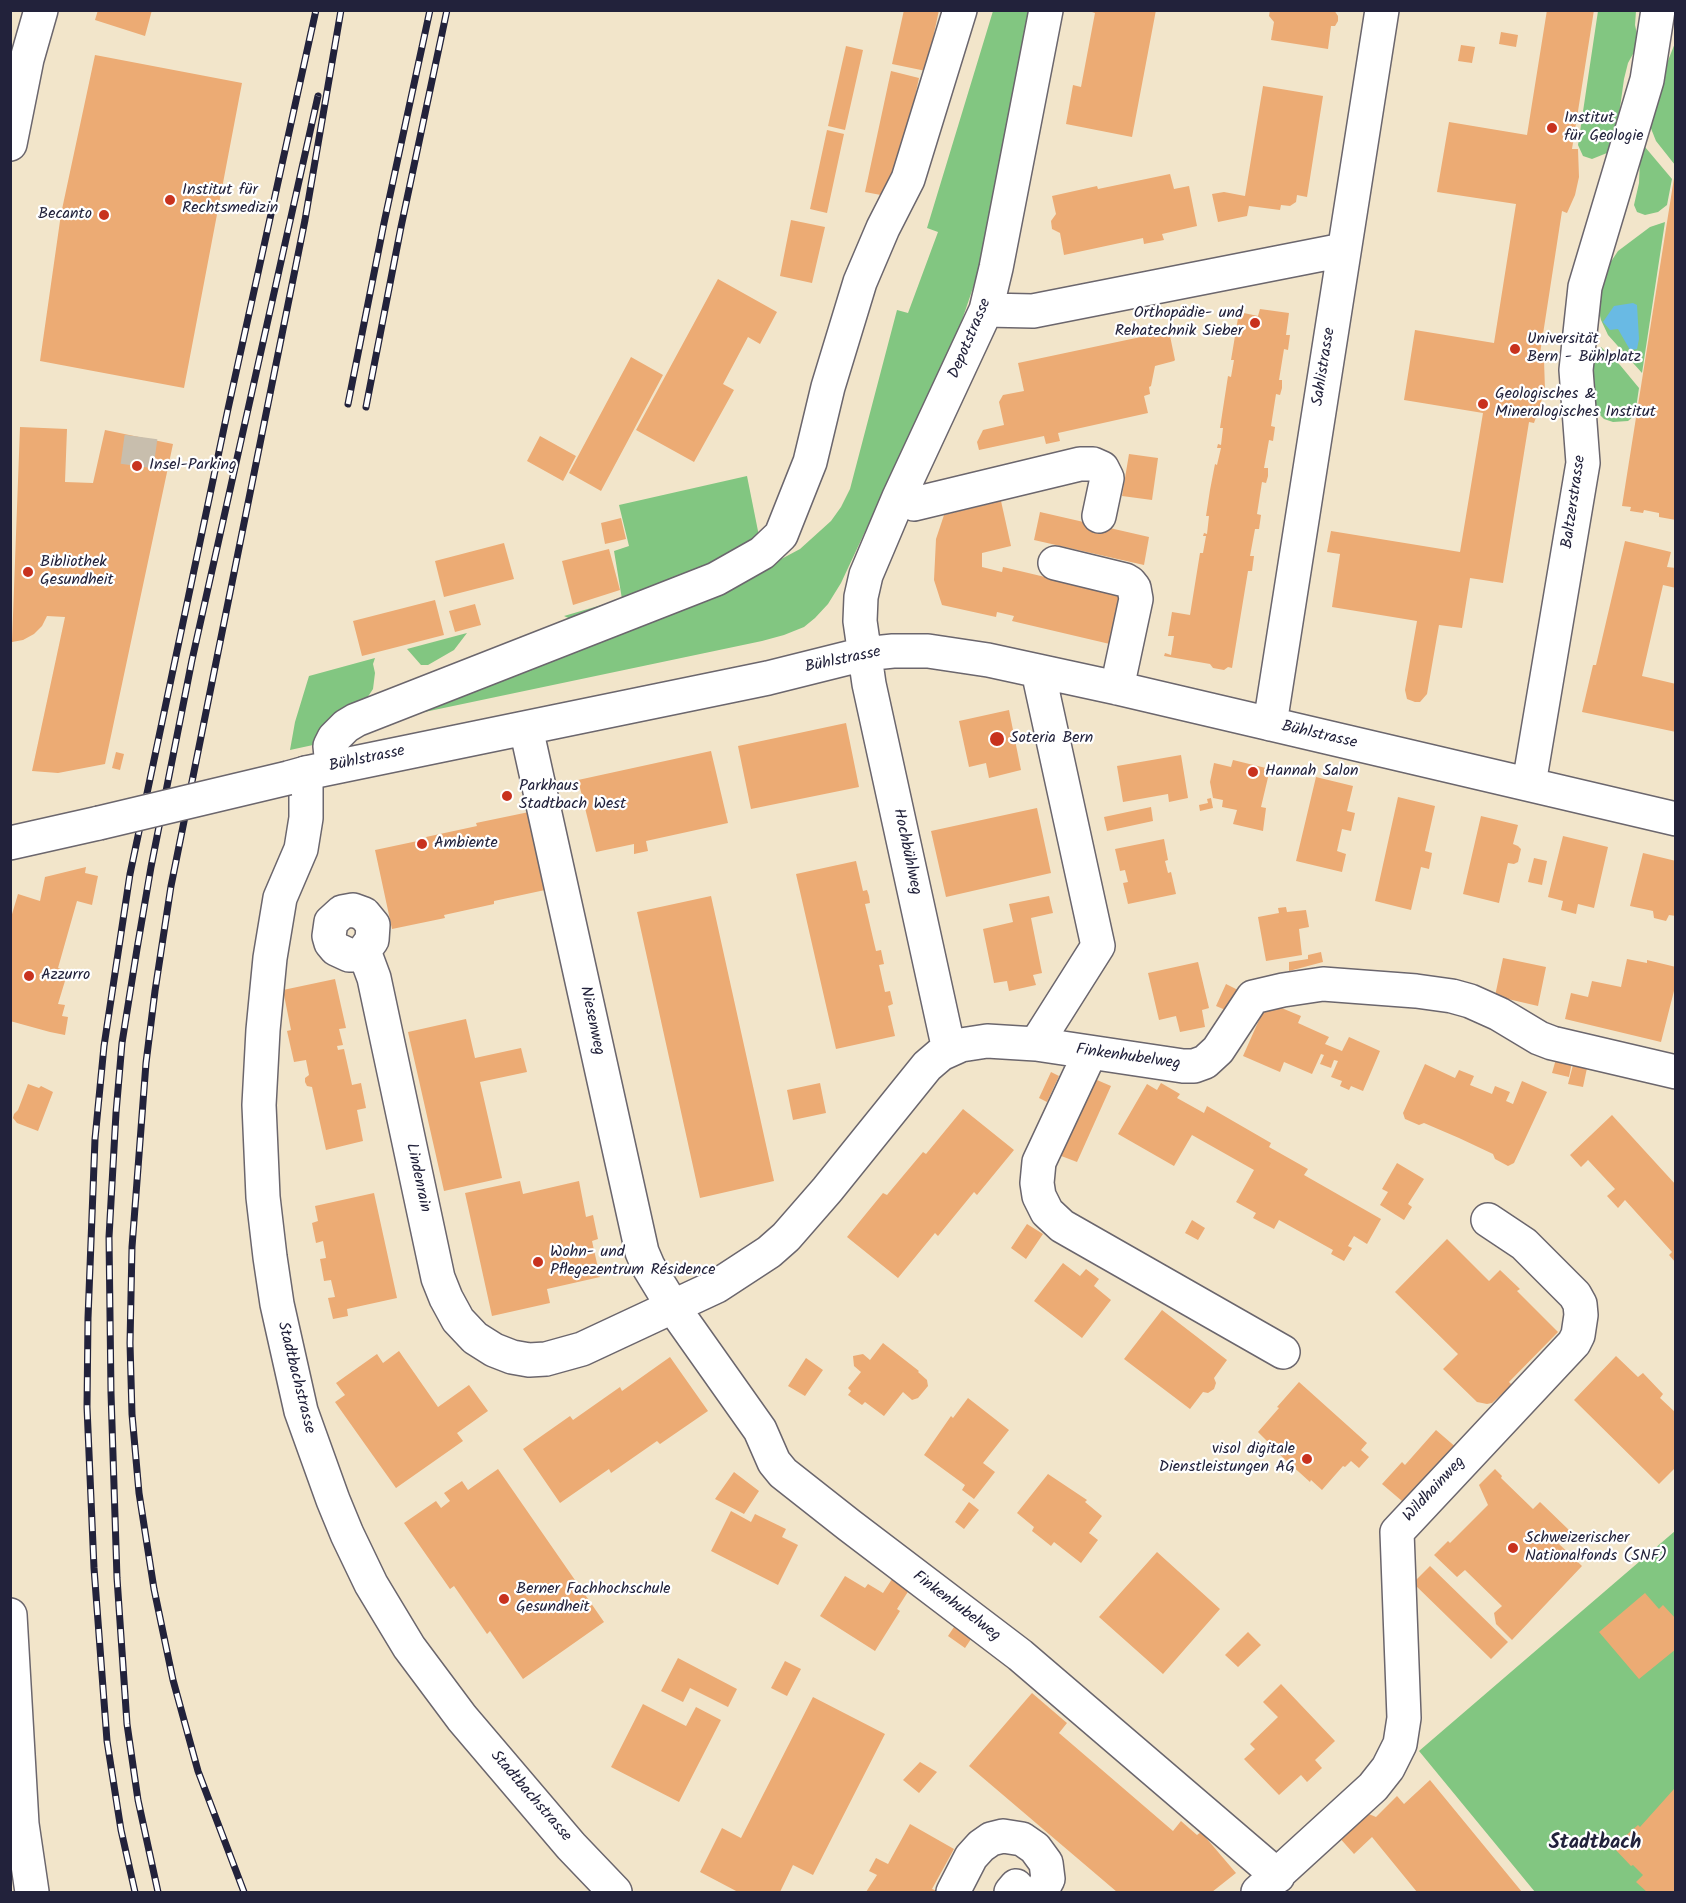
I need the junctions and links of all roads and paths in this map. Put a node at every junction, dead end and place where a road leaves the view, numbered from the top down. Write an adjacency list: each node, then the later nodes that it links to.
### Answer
1 (41, 10): 6 (street)
2 (960, 10): 17 (street, Stadtbachstrasse)
3 (1046, 10): 8 (street, Depotstrasse)
4 (1382, 10): 7 (street, Sahlistrasse)
5 (1658, 10): 18 (street, Baltzerstrasse)
6 (10, 144)
7 (1343, 250): 8 (street); 15 (street, Sahlistrasse)
8 (986, 310): 9 (street, Depotstrasse)
9 (899, 497): 10 (street); 12 (street, Depotstrasse)
10 (1099, 516)
11 (1055, 562): 14 (street)
12 (864, 654): 13 (street, Bühlstrasse); 16 (street, Bühlstrasse); 23 (street, Hochbühlweg)
13 (1038, 671): 14 (street, Bühlstrasse); 22 (street)
14 (1117, 688): 15 (street, Bühlstrasse)
15 (1270, 724): 18 (street, Bühlstrasse)
16 (526, 728): 17 (street, Bühlstrasse); 27 (street, Niesenweg)
17 (309, 773): 20 (street, Bühlstrasse, bridge); 34 (street, Stadtbachstrasse)
18 (1529, 784): 19 (street, Bühlstrasse)
19 (1676, 819)
20 (10, 843)
21 (364, 951): 29 (street, Lindenrain)
22 (1036, 1044): 23 (street, Finkenhubelweg); 24 (street, Finkenhubelweg)
23 (949, 1050): 27 (street, Finkenhubelweg)
24 (1090, 1053): 25 (street, Finkenhubelweg); 28 (street)
25 (1676, 1072)
26 (1488, 1220): 31 (street, Wildhainweg)
27 (673, 1307): 29 (street, Finkenhubelweg); 31 (street, Finkenhubelweg)
28 (1283, 1352)
29 (529, 1360)
30 (10, 1615): 33 (street)
31 (1268, 1884)
32 (1023, 1890): 35 (street)
33 (32, 1893)
34 (615, 1893)
35 (953, 1893)

